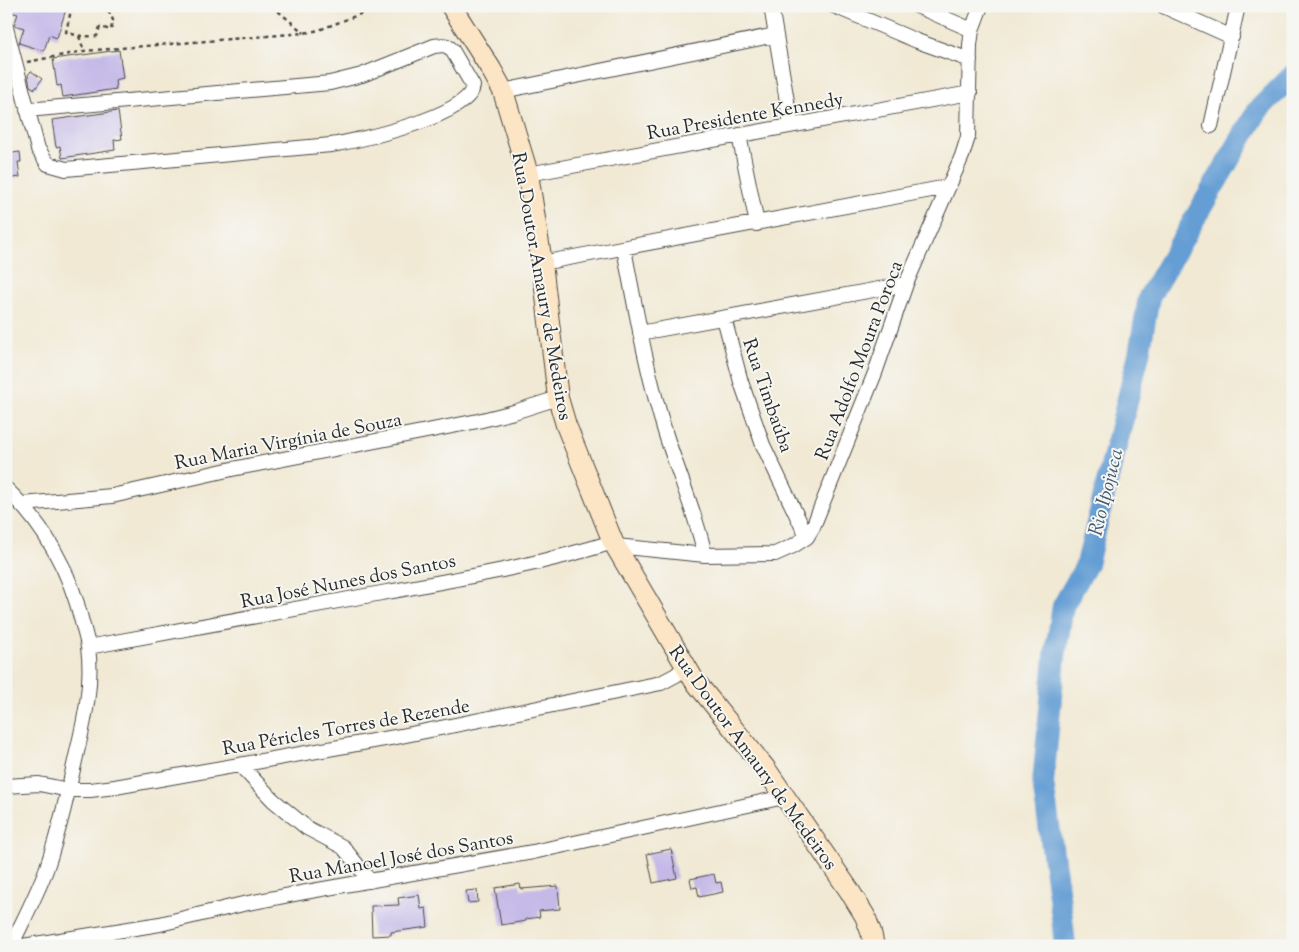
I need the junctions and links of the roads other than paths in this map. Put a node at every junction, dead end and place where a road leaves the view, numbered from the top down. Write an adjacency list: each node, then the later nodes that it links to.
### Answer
1 (451, 6): 13 (street, Rua Doutor Amaury de Medeiros)
2 (771, 6): 10 (street)
3 (834, 6): 12 (street)
4 (917, 6): 9 (street)
5 (981, 6): 9 (street, Rua Adolfo Moura Poroca)
6 (1163, 6): 11 (street)
7 (1238, 6): 11 (street)
8 (6, 28): 15 (street)
9 (972, 30): 12 (street, Rua Adolfo Moura Poroca)
10 (776, 35): 13 (street); 16 (street)
11 (1232, 37): 17 (street)
12 (970, 60): 14 (street, Rua Adolfo Moura Poroca)
13 (503, 91): 19 (street, Rua Doutor Amaury de Medeiros)
14 (970, 93): 16 (street, Rua Presidente Kennedy); 20 (street, Rua Adolfo Moura Poroca)
15 (27, 110): 15 (street)
16 (791, 125): 18 (street, Rua Presidente Kennedy)
17 (1211, 126)
18 (739, 135): 19 (street, Rua Presidente Kennedy); 21 (street)
19 (528, 174): 23 (street, Rua Doutor Amaury de Medeiros)
20 (947, 187): 21 (street); 24 (street, Rua Adolfo Moura Poroca)
21 (757, 224): 22 (street)
22 (624, 249): 23 (street); 26 (street)
23 (542, 263): 27 (street, Rua Doutor Amaury de Medeiros)
24 (906, 284): 25 (street); 30 (street, Rua Adolfo Moura Poroca)
25 (724, 318): 26 (street); 30 (street, Rua Timbaúba)
26 (640, 333): 32 (street)
27 (558, 398): 29 (street, Rua Maria Virgínia de Souza); 31 (street, Rua Doutor Amaury de Medeiros)
28 (6, 488): 29 (street)
29 (23, 504): 33 (street)
30 (807, 537): 32 (street)
31 (614, 544): 32 (street); 33 (street, Rua José Nunes dos Santos); 34 (street, Rua Doutor Amaury de Medeiros)
32 (705, 555)
33 (88, 647): 37 (street)
34 (685, 667): 35 (street, Rua Péricles Torres de Rezende); 38 (street, Rua Doutor Amaury de Medeiros)
35 (240, 765): 37 (street, Rua Péricles Torres de Rezende); 39 (street)
36 (6, 786): 37 (street, Rua Péricles Torres de Rezende)
37 (69, 790): 40 (street)
38 (784, 797): 39 (street, Rua Manoel José dos Santos); 42 (street, Rua Doutor Amaury de Medeiros)
39 (370, 881): 41 (street, Rua Manoel José dos Santos)
40 (12, 946)
41 (23, 946)
42 (874, 946)

